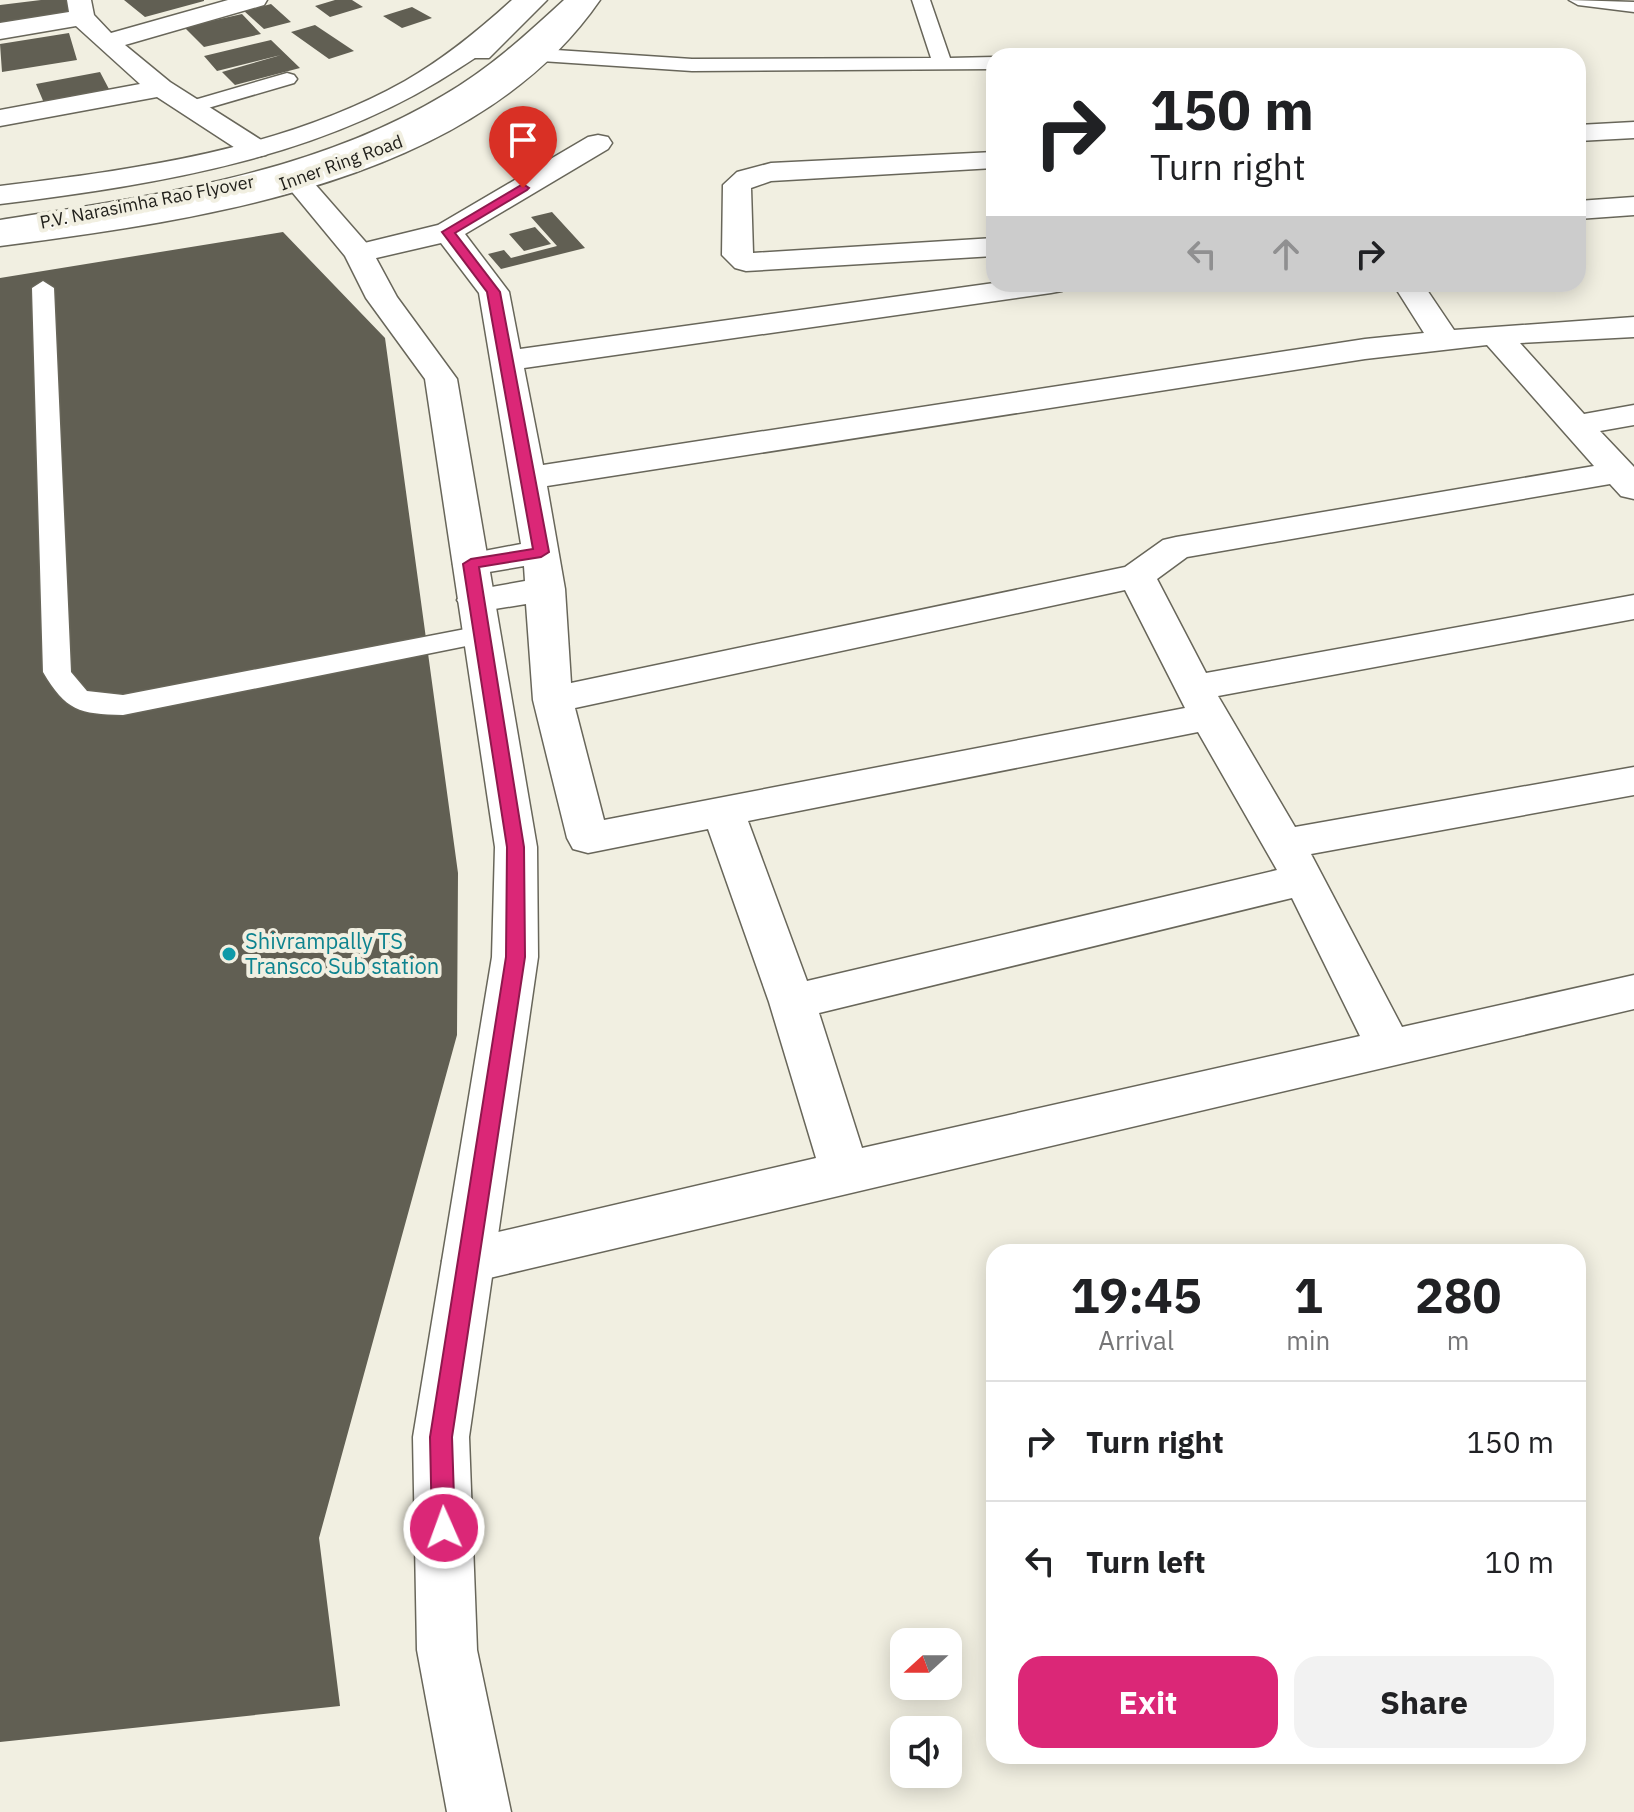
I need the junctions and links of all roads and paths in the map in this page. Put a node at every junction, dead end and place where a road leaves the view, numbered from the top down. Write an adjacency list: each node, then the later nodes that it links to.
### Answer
1 (255, 0): 11 (main road)
2 (527, 0): 22 (main road, Inner Ring Road)
3 (535, 0): 29 (main road, P.V. Narasimha Rao Flyover)
4 (578, 0): 31 (main road, P.V. Narasimha Rao Flyover)
5 (588, 0): 12 (main road, Inner Ring Road)
6 (921, 0): 14 (lane)
7 (1578, 0): 8 (lane)
8 (1634, 7)
9 (81, 9): 10 (main road); 11 (main road)
10 (0, 31)
11 (106, 42): 16 (main road)
12 (541, 55): 14 (lane); 26 (main road, Inner Ring Road)
13 (986, 63): 14 (lane)
14 (943, 64)
15 (287, 79): 17 (lane)
16 (161, 88): 17 (main road); 18 (main road)
17 (191, 107): 22 (main road)
18 (0, 118)
19 (1633, 129): 20 (main road)
20 (1586, 132)
21 (598, 143): 32 (main road)
22 (256, 149): 27 (main road, Inner Ring Road)
23 (896, 154): 25 (main road)
24 (986, 160): 25 (main road)
25 (771, 172): 34 (main road)
26 (286, 184): 33 (main road, Inner Ring Road); 35 (main road); 39 (main road)
27 (0, 195)
28 (1634, 206): 30 (main road)
29 (0, 207)
30 (1586, 209)
31 (0, 229)
32 (448, 232): 35 (main road); 43 (main road)
33 (0, 237)
34 (986, 247)
35 (359, 253): 39 (main road)
36 (43, 288): 51 (lane)
37 (994, 292): 43 (main road)
38 (1413, 292): 42 (main road)
39 (382, 298): 51 (main road)
40 (1634, 327): 41 (main road)
41 (1495, 335): 42 (main road); 45 (main road)
42 (1445, 340): 46 (main road)
43 (507, 361): 46 (main road)
44 (1634, 415): 45 (main road)
45 (1575, 426): 47 (main road)
46 (529, 478): 48 (main road)
47 (1627, 482): 49 (main road)
48 (541, 552): 50 (main road); 51 (main road)
49 (1137, 576): 53 (main road); 54 (main road)
50 (546, 589): 51 (main road); 53 (main road)
51 (476, 600): 62 (main road)
52 (1634, 607): 54 (main road)
53 (553, 700): 56 (main road)
54 (1202, 702): 56 (main road); 57 (main road)
55 (1634, 781): 57 (main road)
56 (723, 811): 59 (main road)
57 (1294, 861): 59 (main road); 60 (main road)
58 (1634, 992): 60 (main road)
59 (792, 1002): 61 (main road)
60 (1390, 1048): 61 (main road)
61 (845, 1172): 62 (main road)
62 (468, 1261): 63 (main road)
63 (479, 1812)

